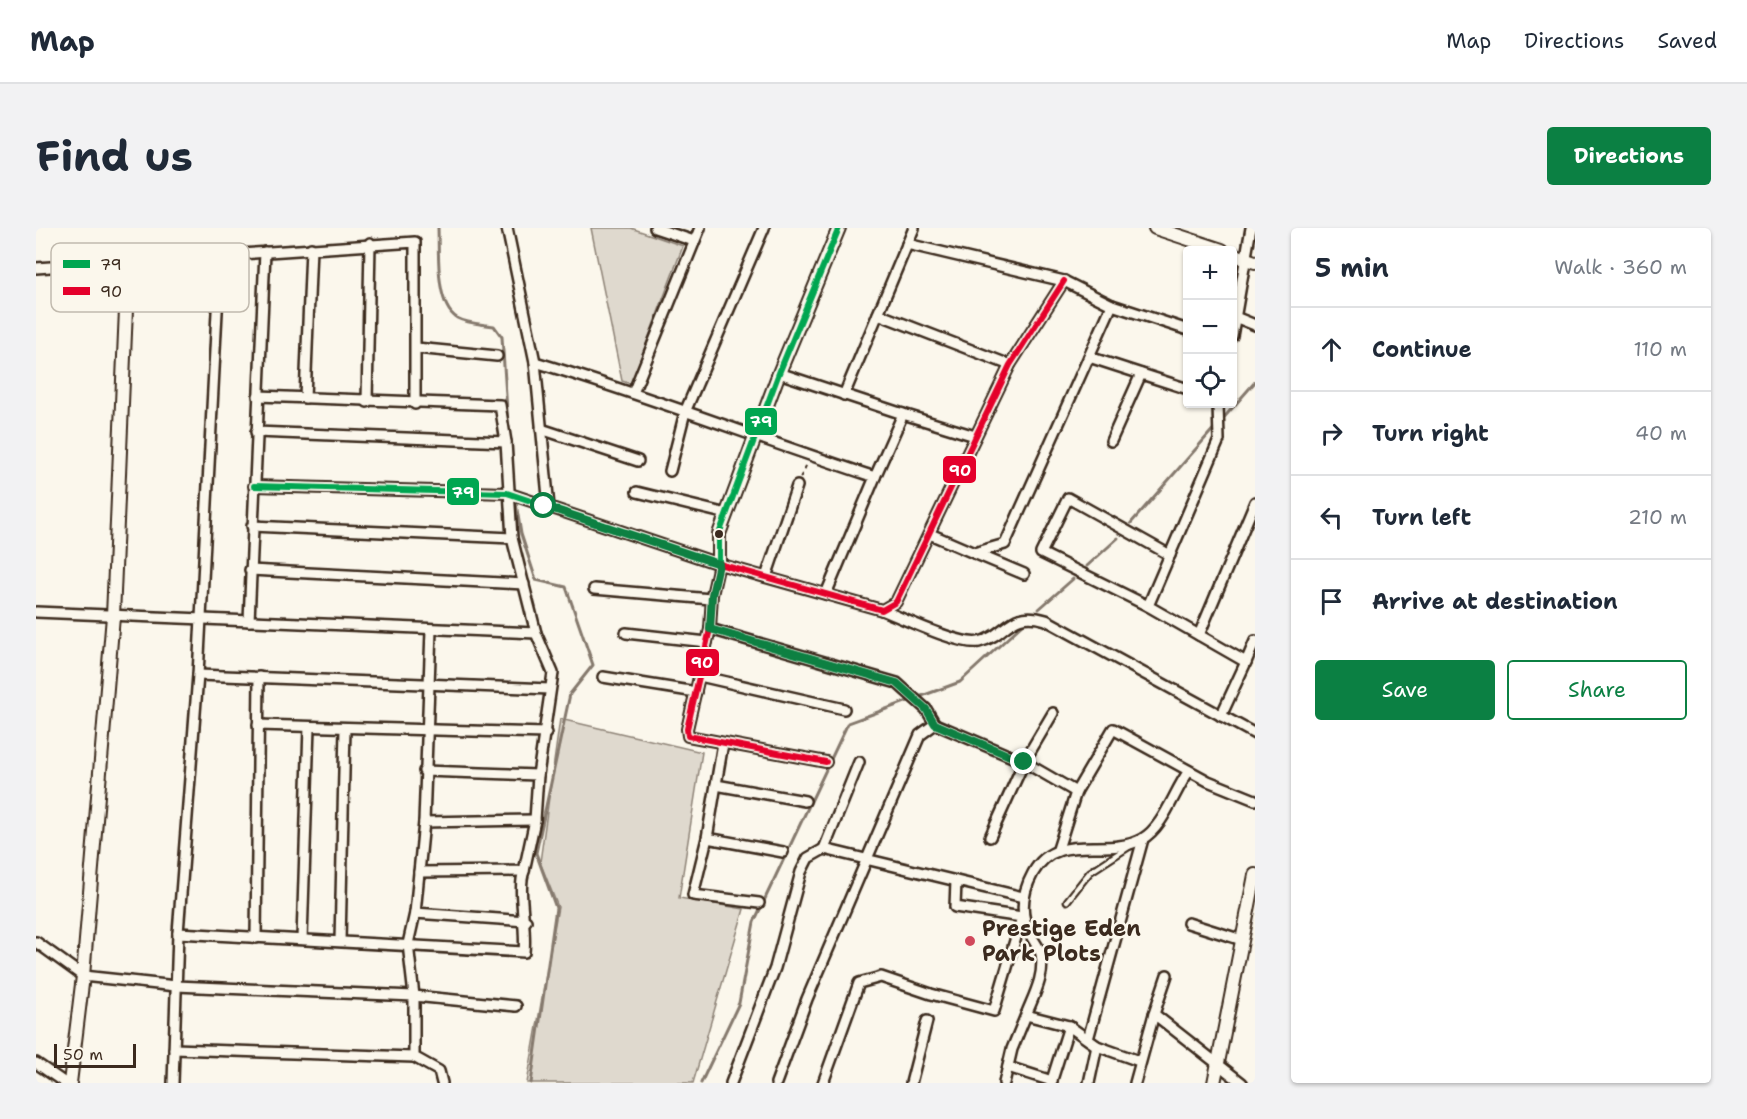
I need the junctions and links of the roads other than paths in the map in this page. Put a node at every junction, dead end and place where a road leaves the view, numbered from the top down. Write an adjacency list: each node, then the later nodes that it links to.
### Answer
1 (507, 228): 33 (street)
2 (656, 228): 10 (street)
3 (700, 228): 10 (street)
4 (764, 228): 45 (street)
5 (839, 228): 35 (street)
6 (914, 228): 12 (street)
7 (1155, 228): 9 (street)
8 (1251, 228): 18 (street)
9 (1174, 231): 13 (street)
10 (694, 241): 38 (street)
11 (370, 243): 14 (street); 30 (street); 42 (street)
12 (907, 244): 21 (street); 26 (street)
13 (1212, 246)
14 (311, 248): 15 (street); 41 (street)
15 (265, 252): 16 (street); 40 (street)
16 (249, 253)
17 (1237, 256): 18 (street)
18 (1251, 261): 23 (street)
19 (51, 267): 20 (street)
20 (36, 268)
21 (1064, 281): 22 (street); 34 (street)
22 (1112, 305): 29 (street); 32 (street)
23 (1237, 310)
24 (126, 312): 79 (street)
25 (217, 312): 80 (street)
26 (878, 314): 34 (street); 39 (street)
27 (1237, 318): 28 (street)
28 (1255, 325)
29 (1183, 328)
30 (416, 348): 31 (street); 43 (street)
31 (497, 356)
32 (1089, 357): 36 (street); 66 (street)
33 (535, 362): 38 (street); 47 (street)
34 (1010, 365): 49 (street)
35 (779, 373): 39 (street); 50 (street)
36 (1141, 374): 37 (street); 51 (street)
37 (1183, 387)
38 (633, 393): 45 (street)
39 (844, 395): 46 (street)
40 (258, 396): 41 (street); 48 (street)
41 (305, 398): 42 (street)
42 (367, 402): 43 (street)
43 (415, 404): 52 (street)
44 (1218, 408): 67 (street)
45 (686, 412): 50 (street); 54 (street)
46 (903, 414): 49 (street); 55 (street)
47 (541, 429): 53 (street); 61 (street)
48 (256, 432): 52 (street); 56 (street)
49 (975, 436): 64 (street)
50 (756, 438): 55 (street); 62 (street)
51 (1111, 441)
52 (506, 442): 59 (street)
53 (638, 461)
54 (670, 471)
55 (875, 477): 74 (street)
56 (254, 486): 59 (street); 63 (street)
57 (797, 486): 71 (street)
58 (637, 492): 62 (street)
59 (508, 493): 61 (street); 65 (street)
60 (1255, 502): 86 (street)
61 (546, 506): 68 (street)
62 (726, 514): 68 (street)
63 (252, 526): 65 (street); 69 (street)
64 (930, 534): 66 (street); 77 (street)
65 (512, 538): 72 (street)
66 (974, 553): 70 (street)
67 (1170, 555): 76 (street); 76 (street)
68 (719, 564): 71 (street); 75 (street)
69 (250, 570): 72 (street); 81 (street)
70 (1024, 574)
71 (766, 577): 74 (street)
72 (524, 584): 84 (street)
73 (594, 589): 75 (street)
74 (826, 594): 77 (street)
75 (711, 599): 82 (street)
76 (1148, 606): 86 (street)
77 (882, 610): 99 (street)
78 (36, 612): 79 (street)
79 (113, 616): 80 (street); 146 (street)
80 (200, 621): 81 (street); 90 (street)
81 (249, 621): 83 (street)
82 (710, 629): 88 (street); 100 (street)
83 (431, 630): 84 (street); 94 (street)
84 (536, 633): 95 (street)
85 (626, 633): 88 (street)
86 (1199, 634): 89 (street)
87 (1255, 641): 89 (street)
88 (707, 642): 92 (street)
89 (1246, 662): 99 (street)
90 (198, 675): 91 (street); 138 (street)
91 (259, 676): 94 (street); 101 (street)
92 (700, 676): 96 (street); 97 (street)
93 (603, 677): 96 (street)
94 (431, 684): 95 (street); 104 (street)
95 (550, 689): 105 (street)
96 (696, 692): 107 (street)
97 (844, 709)
98 (1053, 713): 110 (street)
99 (1221, 716): 106 (street)
100 (935, 724): 110 (street); 126 (street)
101 (258, 725): 102 (street); 139 (street)
102 (309, 727): 103 (street); 140 (street)
103 (345, 729): 104 (street); 142 (street)
104 (427, 730): 105 (street); 111 (street)
105 (546, 732): 113 (street)
106 (1255, 734)
107 (723, 743): 108 (street); 114 (street)
108 (826, 762)
109 (860, 762): 123 (street)
110 (1024, 762): 115 (street); 120 (street)
111 (424, 771): 113 (street); 119 (street)
112 (1189, 771): 115 (street); 116 (street); 122 (street)
113 (538, 776): 118 (street)
114 (716, 785): 117 (street); 121 (street)
115 (1076, 792): 124 (street)
116 (1255, 800)
117 (805, 801)
118 (535, 820): 119 (street); 127 (street)
119 (423, 822): 128 (street)
120 (990, 837)
121 (707, 838): 125 (street); 133 (street)
122 (1143, 839): 124 (street); 132 (lane); 154 (street)
123 (824, 849): 126 (street); 167 (street)
124 (1058, 849): 131 (street)
125 (783, 852)
126 (865, 858): 130 (street); 168 (street)
127 (524, 871): 128 (street); 136 (street)
128 (419, 873): 134 (street)
129 (1255, 875): 141 (street)
130 (956, 881): 131 (street); 135 (street)
131 (1023, 897): 135 (street)
132 (1067, 901)
133 (759, 903)
134 (415, 913): 136 (street); 144 (street)
135 (1022, 917): 151 (street); 169 (street)
136 (526, 921): 144 (street)
137 (1188, 923): 141 (street)
138 (178, 933): 139 (street); 147 (street)
139 (256, 938): 140 (street)
140 (302, 939): 142 (street)
141 (1242, 940): 160 (street)
142 (340, 941): 144 (street)
143 (36, 942): 146 (street)
144 (408, 944): 148 (street)
145 (1167, 975): 150 (street)
146 (83, 976): 147 (street); 164 (street)
147 (176, 986): 148 (street); 156 (street)
148 (414, 996): 149 (street); 157 (street)
149 (516, 1006)
150 (1154, 1014): 158 (street); 160 (street)
151 (1026, 1016): 153 (street); 161 (street)
152 (927, 1021): 170 (street)
153 (1069, 1026): 154 (street); 162 (street)
154 (1088, 1039): 155 (street)
155 (1097, 1046): 158 (street); 172 (street)
156 (174, 1049): 157 (street); 165 (street)
157 (414, 1058): 166 (street)
158 (1139, 1060): 173 (street)
159 (36, 1063): 163 (street)
160 (1218, 1064): 174 (street); 175 (street)
161 (1008, 1067): 162 (street); 171 (street)
162 (1052, 1082)
163 (65, 1083)
164 (70, 1083)
165 (173, 1083)
166 (442, 1083)
167 (731, 1083)
168 (776, 1083)
169 (824, 1083)
170 (911, 1083)
171 (1004, 1083)
172 (1089, 1083)
173 (1135, 1083)
174 (1214, 1083)
175 (1242, 1083)

